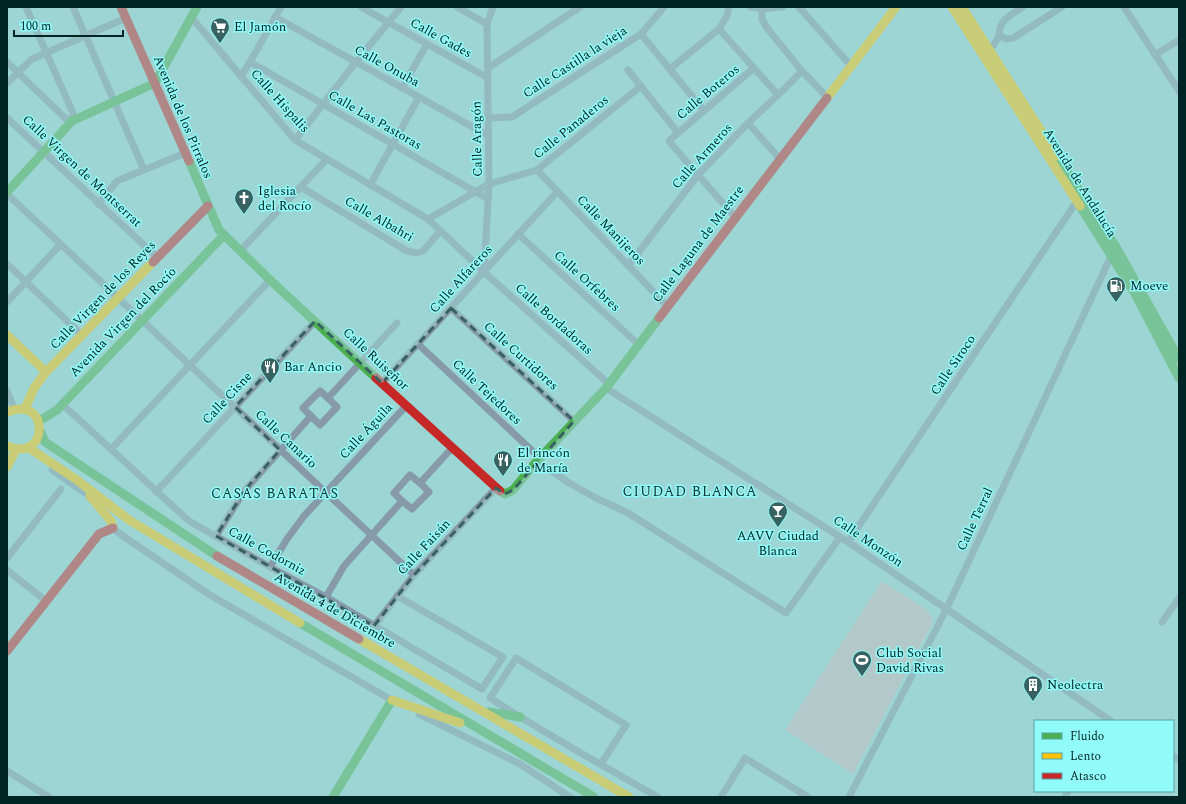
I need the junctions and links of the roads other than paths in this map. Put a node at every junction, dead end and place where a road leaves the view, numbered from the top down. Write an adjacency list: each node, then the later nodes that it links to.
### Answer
1 (26, 7): 36 (street)
2 (73, 7): 30 (street)
3 (121, 7): 25 (main road, Avenida de los Pirralos)
4 (197, 7): 23 (main road)
5 (281, 7): 24 (street)
6 (361, 7): 26 (street, Calle Gades)
7 (401, 7): 26 (street)
8 (457, 7): 27 (street)
9 (493, 7): 27 (street, Calle Aragón)
10 (580, 7): 42 (street)
11 (664, 7): 29 (street, Calle Castilla la vieja)
12 (729, 7): 28 (street)
13 (750, 7): 22 (street)
14 (782, 7): 22 (street)
15 (799, 7): 41 (street)
16 (896, 7): 41 (main road, Calle Laguna de Maestre)
17 (952, 7): 83 (main road, Avenida de Andalucía)
18 (962, 7): 32 (main road, Avenida de Andalucía)
19 (1023, 7): 31 (street)
20 (1062, 7): 31 (street)
21 (1124, 7): 37 (street)
22 (762, 9): 46 (street)
23 (191, 17): 48 (street, Calle Híspalis); 51 (main road)
24 (275, 17): 39 (street); 40 (street, Calle Onuba)
25 (126, 18): 30 (street); 51 (main road, Avenida de los Pirralos)
26 (389, 23): 34 (street, Calle Gades); 40 (street)
27 (487, 24): 42 (street, Calle Aragón)
28 (719, 29): 43 (street); 44 (street)
29 (641, 34): 44 (street); 62 (street, Calle Castilla la vieja)
30 (85, 36): 36 (street); 58 (street)
31 (999, 36): 32 (street); 35 (street)
32 (981, 38): 35 (main road, Avenida de Andalucía)
33 (1179, 40): 37 (street)
34 (427, 44): 49 (street, Calle Gades); 53 (street)
35 (990, 51): 93 (main road, Avenida de Andalucía)
36 (46, 53): 47 (street); 63 (street)
37 (1155, 55): 54 (street)
38 (7, 62): 47 (street)
39 (250, 62): 48 (street); 59 (street, Calle Las Pastoras)
40 (356, 62): 53 (street, Calle Onuba); 59 (street)
41 (851, 66): 57 (main road, Calle Laguna de Maestre)
42 (488, 68): 49 (street, Calle Aragón)
43 (754, 68): 55 (street); 60 (street, Calle Boteros)
44 (670, 69): 60 (street)
45 (628, 70): 52 (street)
46 (802, 71): 55 (street, Calle Armeros); 57 (street)
47 (18, 72): 50 (street); 63 (street)
48 (240, 76): 67 (street, Calle Híspalis)
49 (488, 78): 62 (street, Calle Aragón)
50 (7, 83)
51 (155, 84): 58 (main road); 70 (main road, Avenida de los Pirralos)
52 (641, 86): 65 (street); 74 (street, Calle Panaderos)
53 (402, 88): 56 (street, Calle Onuba)
54 (1179, 91)
55 (778, 95): 64 (street, Calle Armeros)
56 (419, 97): 66 (street, Calle Onuba); 68 (street)
57 (827, 97): 72 (main road, Calle Laguna de Maestre)
58 (114, 102): 63 (main road); 73 (street)
59 (322, 104): 67 (street); 68 (street, Calle Las Pastoras)
60 (704, 112): 65 (street, Calle Boteros)
61 (7, 118): 69 (street, Calle Virgen de Montserrat)
62 (488, 118): 66 (street, Calle Aragón)
63 (72, 121): 69 (main road)
64 (748, 123): 72 (street); 75 (street, Calle Armeros)
65 (678, 133): 75 (street)
66 (489, 136): 76 (street, Calle Aragón)
67 (295, 140): 71 (street, Calle Híspalis)
68 (393, 144): 77 (street); 79 (street, Calle Las Pastoras)
69 (43, 153): 81 (main road); 84 (street, Calle Virgen de Montserrat)
70 (185, 153): 73 (street); 85 (main road, Avenida de los Pirralos)
71 (327, 159): 77 (street, Calle Híspalis); 78 (street)
72 (780, 159): 86 (main road, Calle Laguna de Maestre)
73 (144, 170): 84 (street)
74 (537, 170): 76 (street, Calle Panaderos); 80 (street, Calle Manijeros)
75 (698, 175): 86 (street); 96 (street, Calle Armeros)
76 (489, 184): 79 (street, Calle Panaderos); 82 (street, Calle Aragón)
77 (370, 185): 87 (street, Calle Híspalis)
78 (301, 187): 88 (street, Calle Albahri); 92 (street)
79 (476, 192): 82 (street, Calle Las Pastoras); 87 (street, Calle Panaderos)
80 (557, 192): 89 (street, Calle Alfareros); 96 (street, Calle Manijeros)
81 (7, 193): 91 (street, Calle Canario)
82 (488, 199): 97 (street, Calle Aragón)
83 (1077, 201): 93 (main road, Avenida de Andalucía); 150 (street, Calle Siroco)
84 (98, 204): 94 (street, Calle Virgen de Montserrat)
85 (208, 206): 90 (main road, Avenida de los Pirralos); 94 (main road, Calle Virgen de los Reyes)
86 (735, 218): 102 (main road, Calle Laguna de Maestre)
87 (428, 219): 88 (street, Calle Híspalis)
88 (440, 231): 97 (street, Calle Bordadoras)
89 (518, 234): 97 (street, Calle Alfareros); 110 (street, Calle Orfebres)
90 (224, 235): 92 (main road, Calle Ruiseñor); 104 (main road, Avenida Virgen del Rocío)
91 (60, 245): 99 (street); 100 (street, Calle Canario)
92 (240, 251): 98 (main road, Calle Ruiseñor)
93 (1113, 251): 111 (main road, Avenida de Andalucía); 115 (main road, Avenida de Andalucía); 159 (street, Calle Terral)
94 (158, 258): 100 (main road, Calle Virgen de los Reyes)
95 (7, 264): 99 (street)
96 (628, 266): 102 (street, Calle Manijeros)
97 (484, 272): 103 (street, Calle Alfareros); 117 (street, Calle Bordadoras)
98 (270, 280): 105 (main road, Calle Ruiseñor); 113 (street)
99 (26, 282): 101 (street); 108 (street)
100 (118, 298): 104 (street, Calle Canario); 108 (main road, Calle Virgen de los Reyes)
101 (7, 302)
102 (668, 307): 110 (main road, Calle Laguna de Maestre)
103 (451, 308): 109 (street, Calle Alfareros); 127 (street, Calle Curtidores)
104 (142, 320): 113 (street, Calle Canario); 120 (main road, Avenida Virgen del Rocío)
105 (316, 321): 112 (main road, Calle Ruiseñor); 122 (street, Calle Cisne)
106 (397, 324): 112 (street)
107 (7, 335): 114 (main road)
108 (82, 335): 114 (main road, Calle Virgen de los Reyes)
109 (418, 344): 116 (street, Calle Alfareros); 135 (street, Calle Tejedores)
110 (639, 345): 117 (main road, Calle Laguna de Maestre)
111 (1179, 359)
112 (361, 363): 116 (main road, Calle Ruiseñor); 119 (street)
113 (189, 364): 122 (street, Calle Canario); 131 (street)
114 (46, 372): 123 (main road, Calle Virgen de los Reyes)
115 (1179, 378)
116 (382, 383): 121 (main road, Calle Ruiseñor)
117 (607, 386): 127 (main road, Calle Laguna de Maestre); 149 (street, Calle Monzón)
118 (7, 391): 124 (street)
119 (328, 398): 125 (street); 125 (street)
120 (62, 404): 126 (main road, Avenida Virgen del Rocío); 131 (street, Calle Codorniz)
121 (406, 406): 132 (main road, Calle Ruiseñor); 143 (street, Calle Águila)
122 (235, 407): 134 (street, Calle Canario); 142 (street, Calle Cisne)
123 (25, 409): 124 (main road); 126 (main road)
124 (9, 410)
125 (311, 416): 134 (street)
126 (38, 421): 128 (main road)
127 (574, 421): 135 (main road, Calle Laguna de Maestre)
128 (40, 431): 130 (main road); 164 (main road, Avenida 4 de Diciembre)
129 (7, 446): 133 (main road)
130 (29, 448): 133 (main road); 138 (main road)
131 (111, 448): 142 (street, Calle Codorniz)
132 (452, 448): 139 (street); 140 (main road, Calle Ruiseñor)
133 (16, 450): 136 (main road)
134 (280, 450): 143 (street, Calle Canario); 148 (street)
135 (539, 459): 140 (main road, Calle Laguna de Maestre); 149 (street, Calle Tejedores)
136 (7, 467)
137 (52, 470): 144 (street)
138 (77, 480): 144 (main road); 167 (main road)
139 (420, 483): 145 (street); 145 (street)
140 (496, 488): 154 (street, Calle Faisán)
141 (61, 489): 151 (street)
142 (156, 492): 148 (street, Calle Codorniz)
143 (326, 492): 147 (street, Calle Canario); 152 (street, Calle Águila)
144 (92, 498): 146 (main road)
145 (402, 501): 147 (street)
146 (113, 528): 158 (main road); 163 (street)
147 (371, 535): 154 (street, Calle Canario); 156 (street)
148 (216, 536): 152 (street, Calle Codorniz)
149 (840, 537): 150 (street, Calle Monzón)
150 (848, 542): 159 (street, Calle Monzón)
151 (7, 558)
152 (270, 567): 156 (street, Calle Codorniz)
153 (7, 570): 158 (street)
154 (414, 575): 155 (street, Calle Faisán)
155 (397, 596): 161 (street, Calle Faisán); 161 (street, Calle Codorniz)
156 (326, 597): 161 (street, Calle Codorniz)
157 (1179, 598): 160 (street)
158 (46, 601): 162 (main road)
159 (947, 608): 166 (street, Calle Monzón); 178 (street, Calle Terral)
160 (1162, 622)
161 (374, 626)
162 (7, 652)
163 (392, 700): 167 (main road); 172 (main road); 173 (street)
164 (482, 710): 165 (main road); 175 (main road, Avenida 4 de Diciembre)
165 (520, 717): 168 (street); 168 (street)
166 (1107, 720)
167 (481, 730): 174 (main road)
168 (602, 764): 176 (street)
169 (7, 771): 171 (street)
170 (724, 796): 177 (street)
171 (49, 797)
172 (333, 797)
173 (570, 797)
174 (594, 797)
175 (629, 797)
176 (658, 797)
177 (808, 797)
178 (849, 797)

